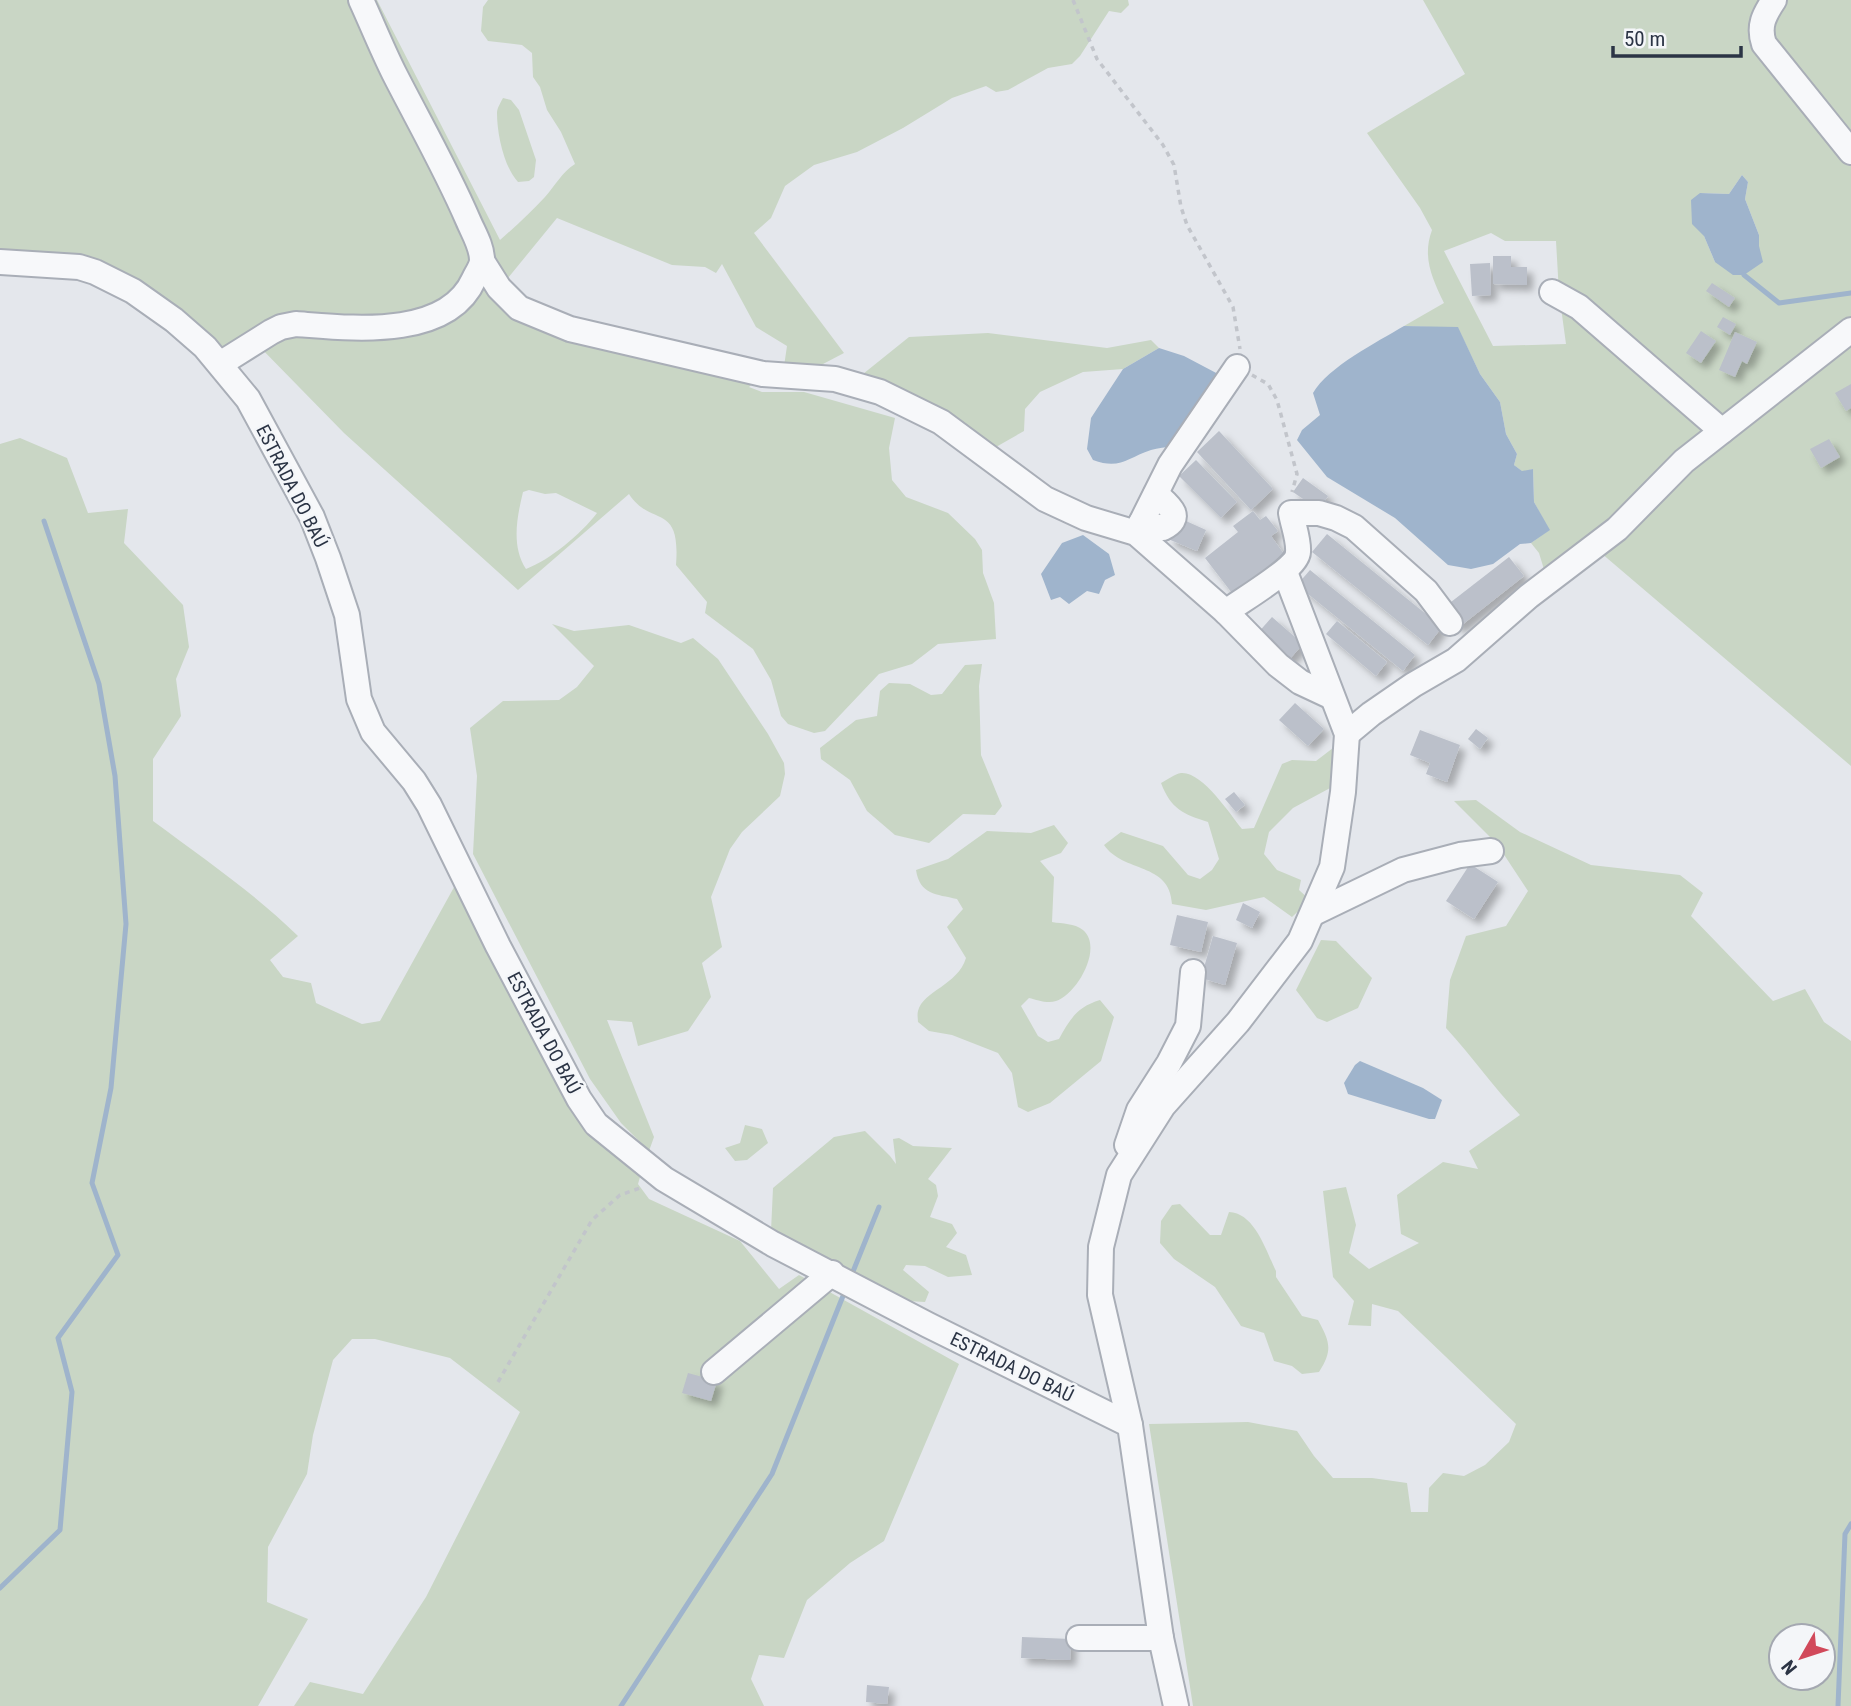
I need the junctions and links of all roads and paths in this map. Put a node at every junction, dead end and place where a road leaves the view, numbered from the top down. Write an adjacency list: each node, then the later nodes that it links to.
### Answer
1 (361, 0): 5 (street)
2 (1073, 0): 10 (path)
3 (1774, 0): 4 (street)
4 (1851, 152)
5 (482, 261): 9 (street); 13 (street)
6 (0, 262): 9 (street, ESTRADA DO BAÚ)
7 (1552, 292): 11 (street)
8 (1851, 330): 11 (street)
9 (220, 364): 23 (street, ESTRADA DO BAÚ)
10 (1237, 367): 12 (path); 13 (street)
11 (1722, 431): 18 (street)
12 (1291, 513): 14 (street); 16 (street)
13 (1138, 528): 15 (street)
14 (1284, 572): 15 (street); 17 (street)
15 (1226, 612): 17 (street)
16 (1450, 623)
17 (1332, 697): 18 (street)
18 (1347, 734): 20 (street)
19 (1491, 851): 20 (street)
20 (1314, 913): 22 (street)
21 (1193, 972): 22 (street)
22 (1119, 1175): 27 (street)
23 (664, 1179): 24 (street, ESTRADA DO BAÚ); 26 (path)
24 (832, 1273): 25 (street); 27 (street, ESTRADA DO BAÚ)
25 (714, 1372)
26 (498, 1382)
27 (1130, 1425): 28 (street)
28 (1161, 1638): 29 (street); 30 (street)
29 (1079, 1639)
30 (1175, 1706)

